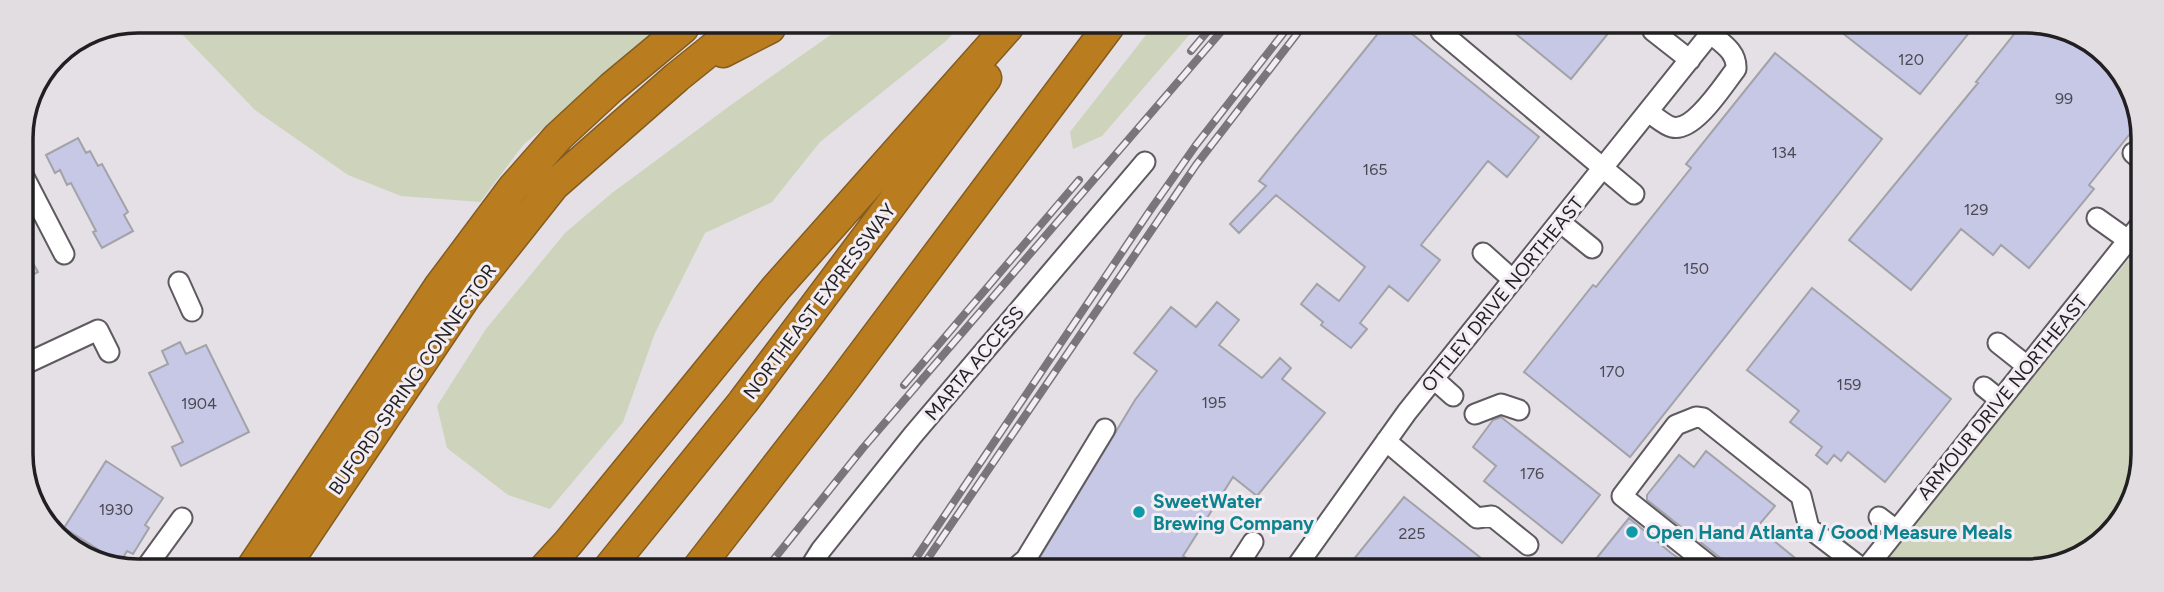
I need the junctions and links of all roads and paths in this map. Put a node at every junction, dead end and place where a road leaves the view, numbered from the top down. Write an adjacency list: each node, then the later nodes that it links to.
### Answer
1 (676, 33): 46 (highway, BUFORD-SPRING CONNECTOR)
2 (732, 33): 12 (highway, BUFORD-SPRING CONNECTOR)
3 (759, 33): 12 (highway)
4 (1003, 33): 48 (highway)
5 (1019, 33): 49 (highway, NORTHEAST EXPRESSWAY)
6 (1104, 33): 50 (highway)
7 (1441, 33): 15 (street)
8 (1656, 33): 11 (street)
9 (1712, 33): 11 (street, OTTLEY DRIVE NORTHEAST)
10 (1718, 33): 13 (street)
11 (1690, 60): 13 (street, OTTLEY DRIVE NORTHEAST)
12 (677, 77): 47 (highway, BUFORD-SPRING CONNECTOR)
13 (1648, 112): 15 (street, OTTLEY DRIVE NORTHEAST)
14 (1145, 162): 51 (street, MARTA ACCESS)
15 (1602, 169): 17 (street); 19 (street, OTTLEY DRIVE NORTHEAST)
16 (33, 193): 24 (street)
17 (1634, 194)
18 (2097, 218): 21 (street)
19 (1560, 222): 22 (street); 25 (street, OTTLEY DRIVE NORTHEAST)
20 (2131, 236): 21 (street, ARMOUR DRIVE NORTHEAST)
21 (2128, 240): 31 (street, ARMOUR DRIVE NORTHEAST)
22 (1592, 248)
23 (1483, 253): 25 (street)
24 (64, 254)
25 (1513, 280): 32 (street, OTTLEY DRIVE NORTHEAST)
26 (179, 282): 27 (street)
27 (192, 312)
28 (1998, 343): 31 (street)
29 (109, 352): 30 (street)
30 (33, 360)
31 (2027, 366): 35 (street, ARMOUR DRIVE NORTHEAST)
32 (1434, 379): 34 (street); 39 (street, OTTLEY DRIVE NORTHEAST)
33 (1984, 387): 35 (street)
34 (1454, 396)
35 (2000, 400): 42 (street, ARMOUR DRIVE NORTHEAST)
36 (1519, 410): 37 (street)
37 (1475, 414)
38 (1105, 429): 52 (street)
39 (1386, 441): 44 (street); 54 (street, OTTLEY DRIVE NORTHEAST)
40 (1879, 517): 42 (street)
41 (182, 518): 45 (street)
42 (1896, 530): 57 (street, ARMOUR DRIVE NORTHEAST)
43 (1253, 542): 53 (street)
44 (1528, 545)
45 (152, 559)
46 (258, 559)
47 (290, 559)
48 (553, 559)
49 (616, 559)
50 (705, 559)
51 (815, 559)
52 (1026, 559)
53 (1242, 559)
54 (1302, 559)
55 (1701, 559): 56 (street)
56 (1850, 559)
57 (1873, 559)

